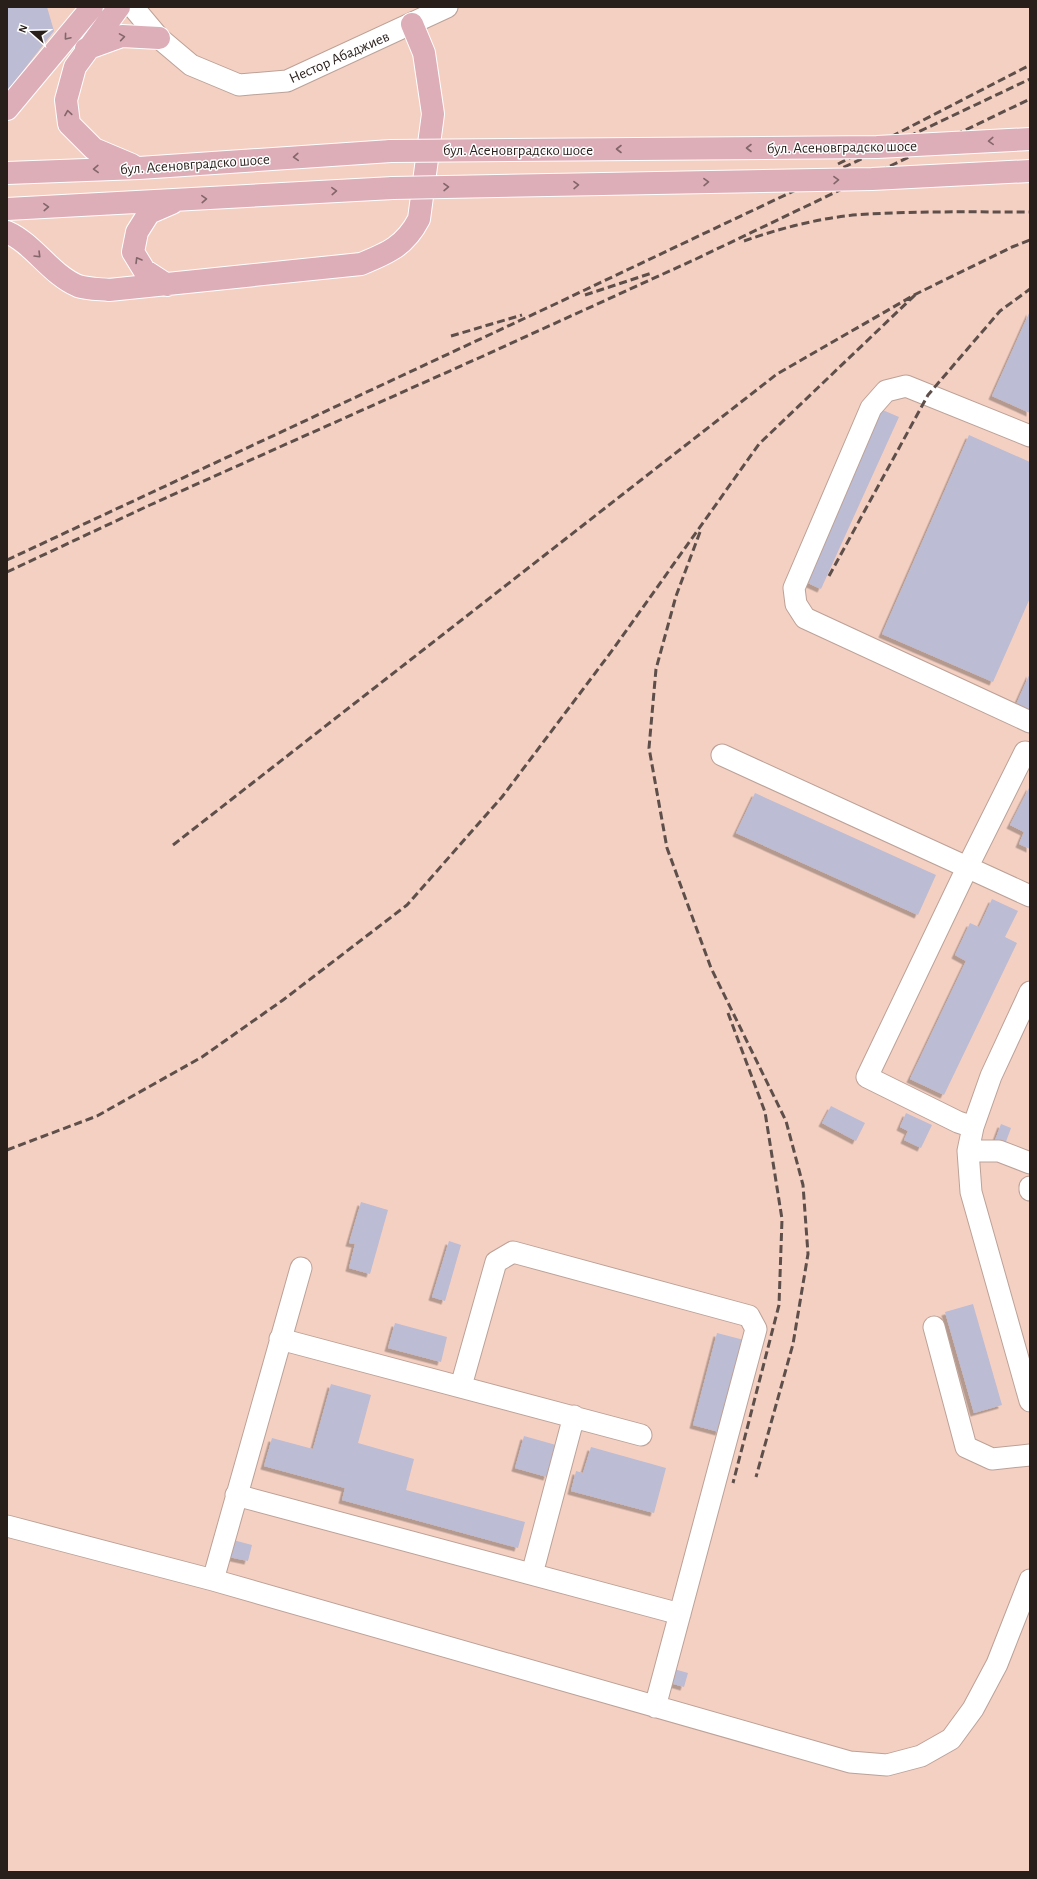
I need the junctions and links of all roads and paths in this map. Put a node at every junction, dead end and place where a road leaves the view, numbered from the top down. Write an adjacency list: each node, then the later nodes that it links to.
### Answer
1 (92, 7): 8 (main road, one-way to 8)
2 (118, 7): 7 (main road)
3 (133, 7): 6 (street, Нестор Абаджиев)
4 (447, 7): 5 (street, Нестор Абаджиев)
5 (410, 16): 6 (street, Нестор Абаджиев); 16 (main road)
6 (159, 38): 7 (main road, one-way to 6)
7 (86, 49): 10 (main road, one-way to 7)
8 (7, 109)
9 (1030, 139): 10 (main road, бул. Асеновградско шосе, one-way to 10, bridge)
10 (139, 168): 12 (main road, бул. Асеновградско шосе, one-way to 12)
11 (1030, 171): 13 (main road, бул. Асеновградско шосе, one-way to 11, bridge)
12 (7, 173)
13 (179, 200): 14 (main road, бул. Асеновградско шосе, one-way to 13); 16 (main road, one-way to 13)
14 (7, 209)
15 (7, 232): 16 (main road, one-way to 16)
16 (167, 285)
17 (1030, 436): 18 (street)
18 (1030, 722)
19 (1025, 752): 21 (street)
20 (722, 755): 21 (street)
21 (968, 866): 22 (street); 24 (street)
22 (1030, 896)
23 (1030, 992): 24 (street)
24 (973, 1127): 25 (street)
25 (968, 1151): 26 (street); 31 (street)
26 (1030, 1163)
27 (301, 1268): 29 (street)
28 (934, 1326): 34 (street)
29 (280, 1339): 30 (street); 35 (street)
30 (461, 1386): 32 (street); 40 (street)
31 (1030, 1401)
32 (574, 1416): 33 (street); 37 (street)
33 (641, 1435)
34 (1030, 1455)
35 (236, 1495): 37 (street); 38 (street)
36 (7, 1526): 38 (street)
37 (532, 1574): 40 (street)
38 (213, 1580): 41 (street)
39 (1030, 1580): 41 (street)
40 (680, 1614): 41 (street)
41 (655, 1707)

